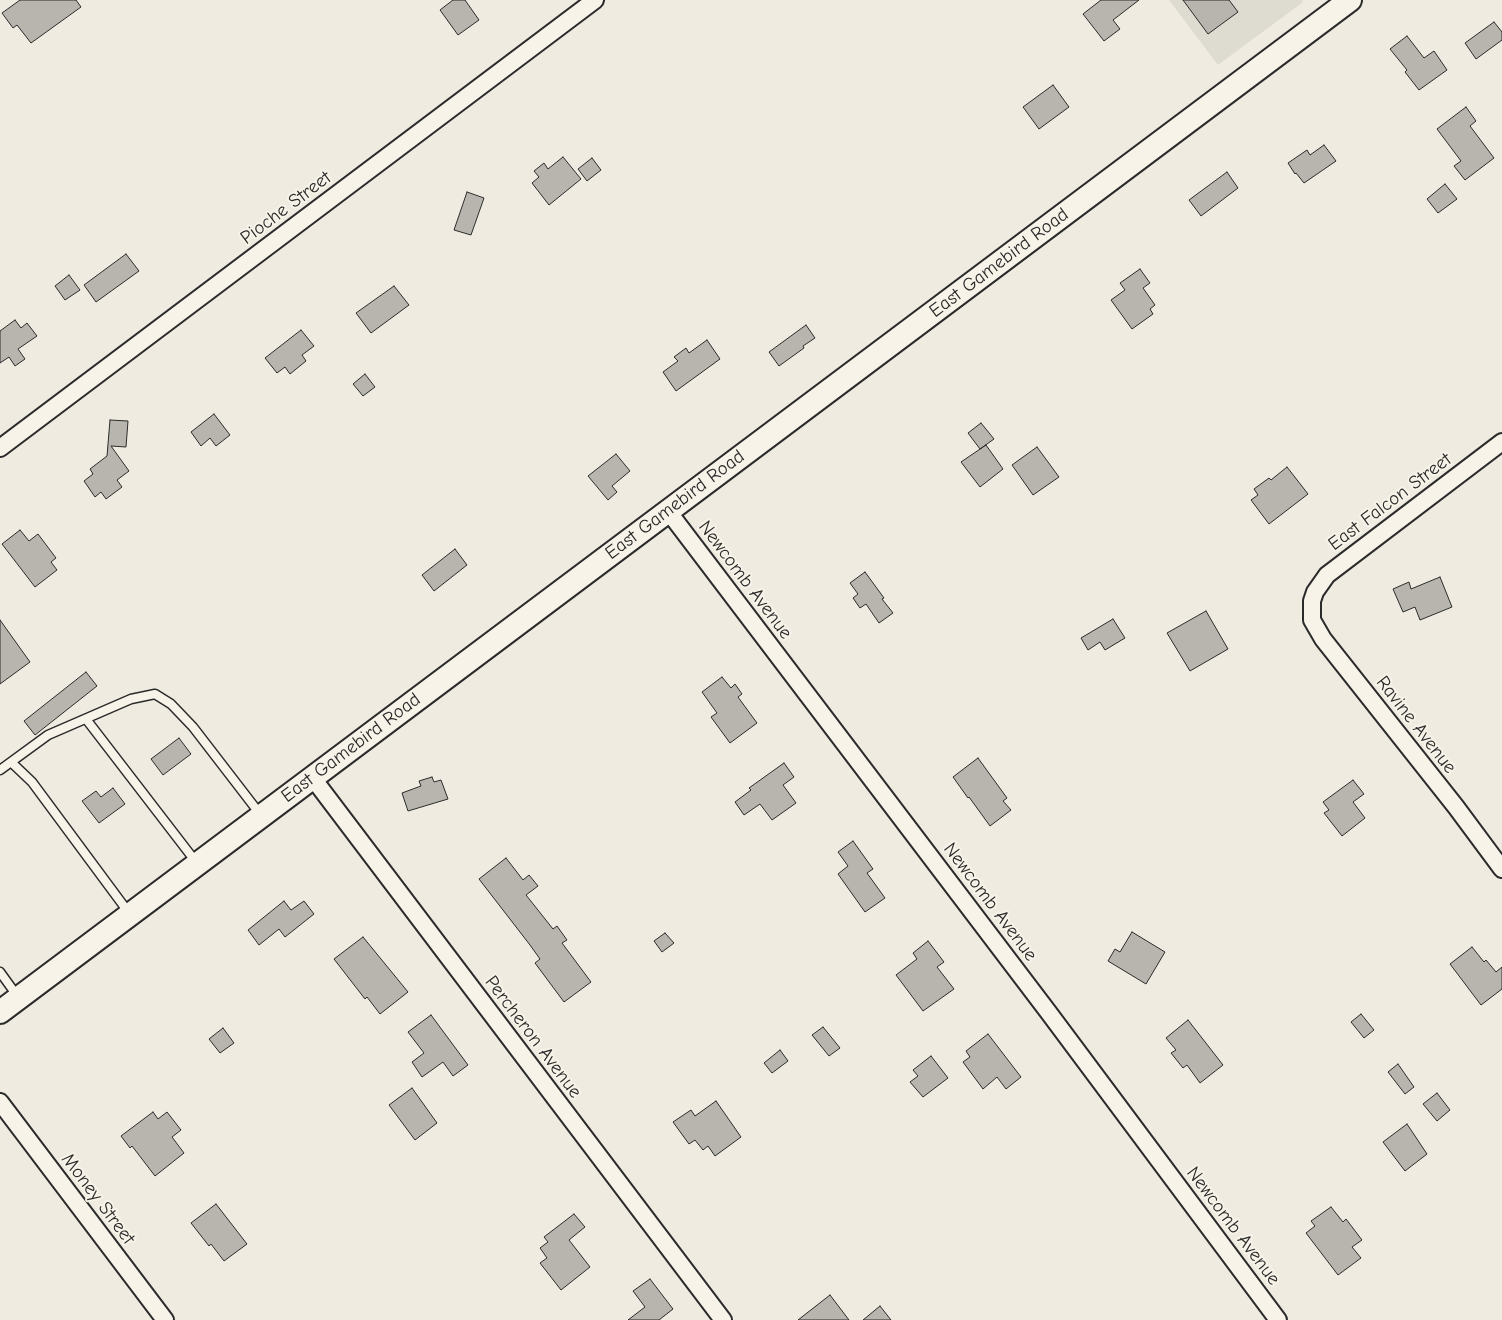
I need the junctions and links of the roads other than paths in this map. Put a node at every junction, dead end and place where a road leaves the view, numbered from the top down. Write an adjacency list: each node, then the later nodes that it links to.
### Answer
1 (595, 0): 4 (street, Pioche Street)
2 (1350, 0): 5 (main road, East Gamebird Road)
3 (1502, 442): 6 (street, East Falcon Street)
4 (0, 448)
5 (668, 511): 10 (main road, East Gamebird Road); 21 (street, Newcomb Avenue)
6 (1312, 601): 13 (street, Ravine Avenue)
7 (86, 719): 8 (lane); 11 (lane); 12 (lane)
8 (11, 762): 9 (lane); 14 (lane)
9 (0, 770)
10 (312, 777): 11 (main road, East Gamebird Road); 20 (street, Percheron Avenue)
11 (261, 816): 12 (main road, East Gamebird Road)
12 (197, 864): 14 (main road, East Gamebird Road)
13 (1502, 869)
14 (130, 914): 16 (main road, East Gamebird Road)
15 (0, 972): 16 (lane)
16 (19, 998): 17 (main road, East Gamebird Road)
17 (0, 1012)
18 (0, 1102): 19 (street, Money Street)
19 (164, 1320)
20 (723, 1320)
21 (1278, 1320)

